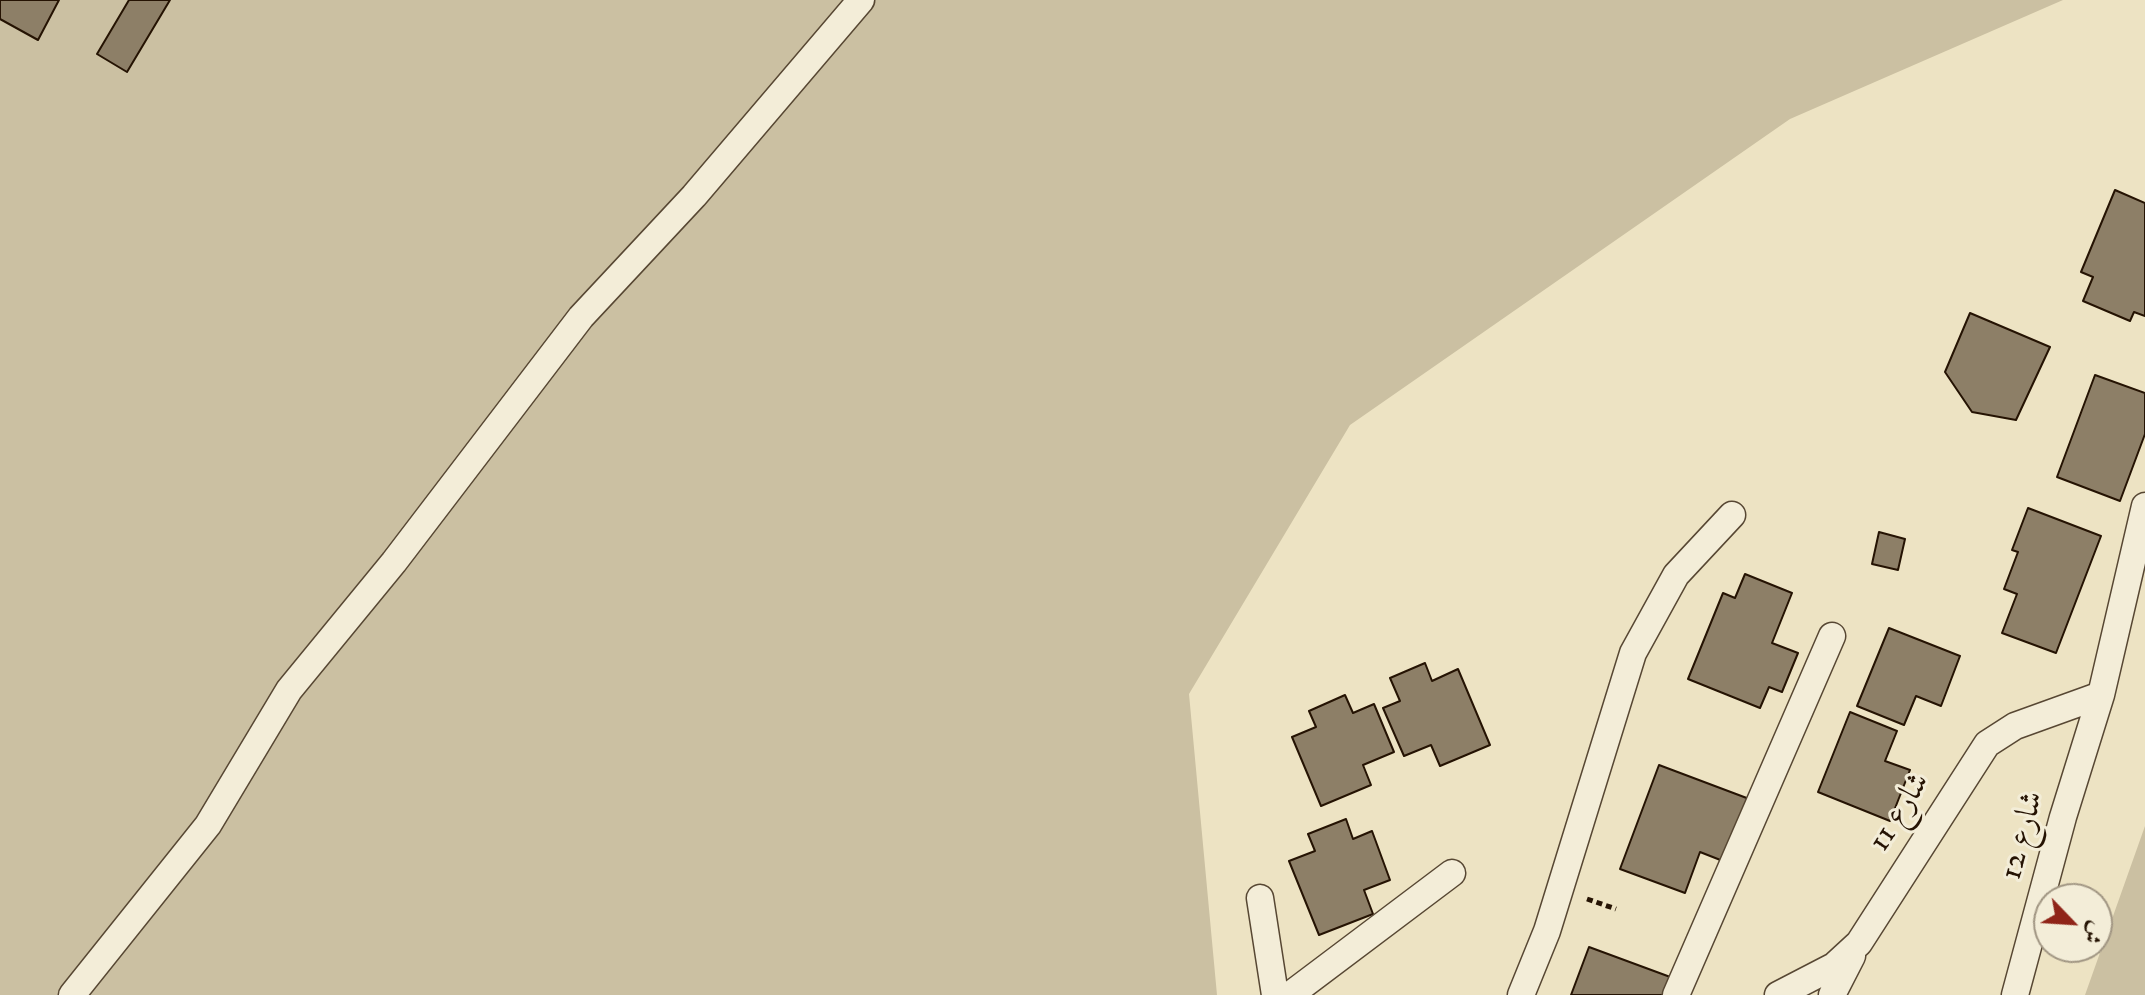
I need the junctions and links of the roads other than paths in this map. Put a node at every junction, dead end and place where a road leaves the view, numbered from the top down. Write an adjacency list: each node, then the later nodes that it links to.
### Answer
1 (861, 0): 9 (street)
2 (2145, 506): 5 (street, شارع 12)
3 (1732, 515): 12 (street)
4 (1832, 636): 13 (street)
5 (2101, 695): 8 (street, شارع 11); 16 (street, شارع 12)
6 (1452, 873): 11 (street)
7 (1260, 898): 10 (street)
8 (1859, 943): 14 (street, شارع 11); 15 (street)
9 (72, 995)
10 (1275, 995)
11 (1290, 995)
12 (1521, 995)
13 (1676, 995)
14 (1778, 995)
15 (1832, 995)
16 (2015, 995)

